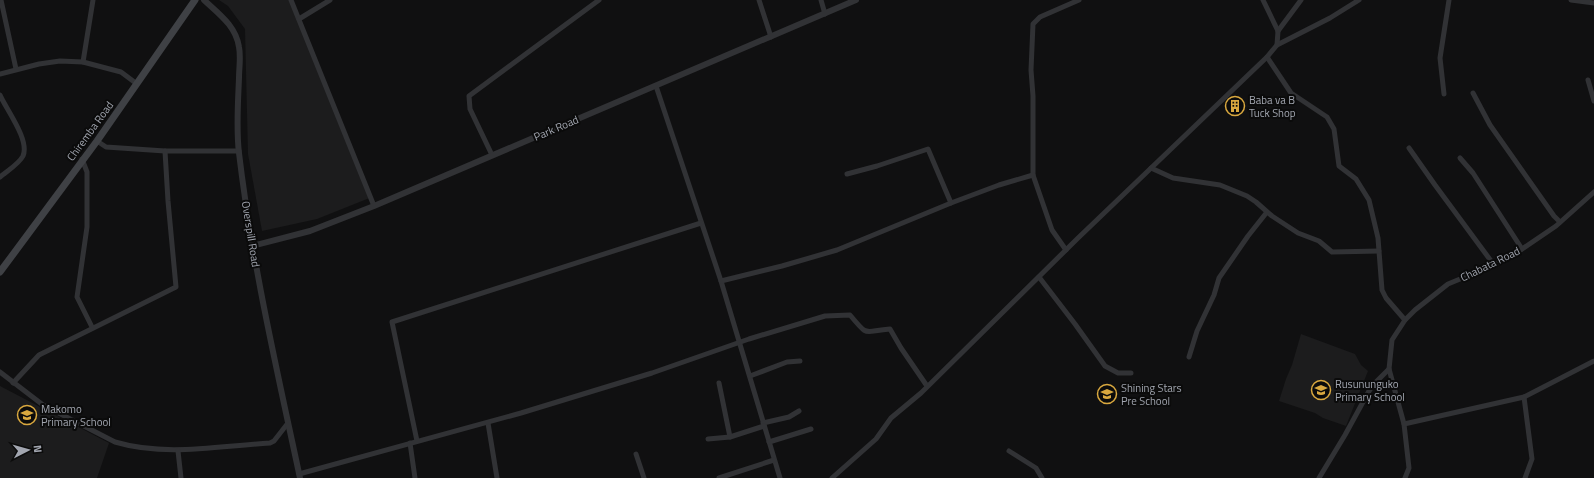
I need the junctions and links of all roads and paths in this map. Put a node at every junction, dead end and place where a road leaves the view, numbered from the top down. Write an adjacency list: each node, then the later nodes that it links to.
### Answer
1 (1, 0): 25 (street)
2 (93, 0): 24 (street)
3 (195, 0): 28 (main road, Chiremba Road)
4 (204, 0): 37 (street, Overspill Road)
5 (291, 0): 19 (street)
6 (330, 0): 19 (street)
7 (599, 0): 38 (street)
8 (759, 0): 21 (street)
9 (821, 0): 18 (street)
10 (856, 0): 18 (street, Park Road)
11 (1079, 0): 43 (street)
12 (1263, 0): 20 (street)
13 (1301, 0): 20 (street)
14 (1359, 0): 22 (street)
15 (1449, 0): 31 (street)
16 (1571, 0): 17 (street)
17 (1594, 3)
18 (825, 14): 21 (street, Park Road)
19 (299, 19): 47 (street)
20 (1278, 31): 22 (street)
21 (771, 37): 29 (street, Park Road)
22 (1277, 45): 23 (street)
23 (1267, 57): 41 (street); 54 (street)
24 (83, 62): 25 (street); 28 (street)
25 (16, 69): 26 (street)
26 (0, 74)
27 (1588, 80): 33 (street)
28 (137, 84): 34 (main road, Chiremba Road)
29 (656, 86): 38 (street, Park Road); 50 (street)
30 (1473, 93): 49 (street)
31 (1444, 94)
32 (0, 95): 44 (street)
33 (1594, 101)
34 (97, 141): 36 (street); 40 (main road, Chiremba Road)
35 (1409, 148): 55 (street)
36 (165, 151): 37 (street); 60 (street)
37 (239, 151): 51 (street, Overspill Road)
38 (492, 155): 47 (street, Park Road)
39 (1460, 158): 52 (street)
40 (82, 160): 56 (main road, Chiremba Road); 60 (street)
41 (1151, 168): 48 (street); 53 (street)
42 (847, 174): 46 (street)
43 (1033, 175): 46 (street); 53 (street)
44 (0, 177)
45 (1594, 192): 49 (street, Chabata Road)
46 (951, 203): 58 (street)
47 (374, 206): 51 (street, Park Road)
48 (1267, 212): 54 (street); 62 (street)
49 (1560, 222): 52 (street, Chabata Road)
50 (701, 223): 58 (street); 81 (street)
51 (252, 246): 74 (street, Overspill Road)
52 (1522, 249): 55 (street, Chabata Road)
53 (1066, 250): 57 (street)
54 (1379, 251): 59 (street)
55 (1494, 265): 59 (street, Chabata Road)
56 (0, 272)
57 (1039, 277): 67 (street); 71 (street)
58 (721, 281): 61 (street)
59 (1405, 320): 65 (street, Chabata Road)
60 (92, 327): 69 (street)
61 (740, 342): 68 (street); 71 (street); 75 (street)
62 (1189, 358)
63 (800, 361): 68 (street)
64 (1594, 361): 72 (street)
65 (1389, 369): 76 (street); 97 (street)
66 (0, 372): 69 (street)
67 (1132, 373)
68 (750, 376): 77 (street)
69 (13, 383): 84 (street)
70 (719, 383): 79 (street)
71 (927, 386): 95 (street)
72 (1524, 397): 76 (street); 99 (street)
73 (800, 411): 77 (street)
74 (288, 423): 84 (street); 88 (street, Overspill Road)
75 (488, 423): 81 (street); 91 (street)
76 (1404, 424): 98 (street)
77 (764, 425): 79 (street); 82 (street)
78 (811, 429): 82 (street)
79 (730, 437): 80 (street)
80 (708, 439)
81 (417, 441): 83 (street)
82 (769, 442): 87 (street)
83 (410, 443): 88 (street); 90 (street)
84 (178, 451): 89 (street)
85 (1009, 451): 96 (street)
86 (636, 454): 92 (street)
87 (774, 460): 93 (street); 94 (street)
88 (300, 476)
89 (181, 478)
90 (415, 478)
91 (497, 478)
92 (644, 478)
93 (719, 478)
94 (780, 478)
95 (832, 478)
96 (1042, 478)
97 (1319, 478)
98 (1405, 478)
99 (1525, 478)

